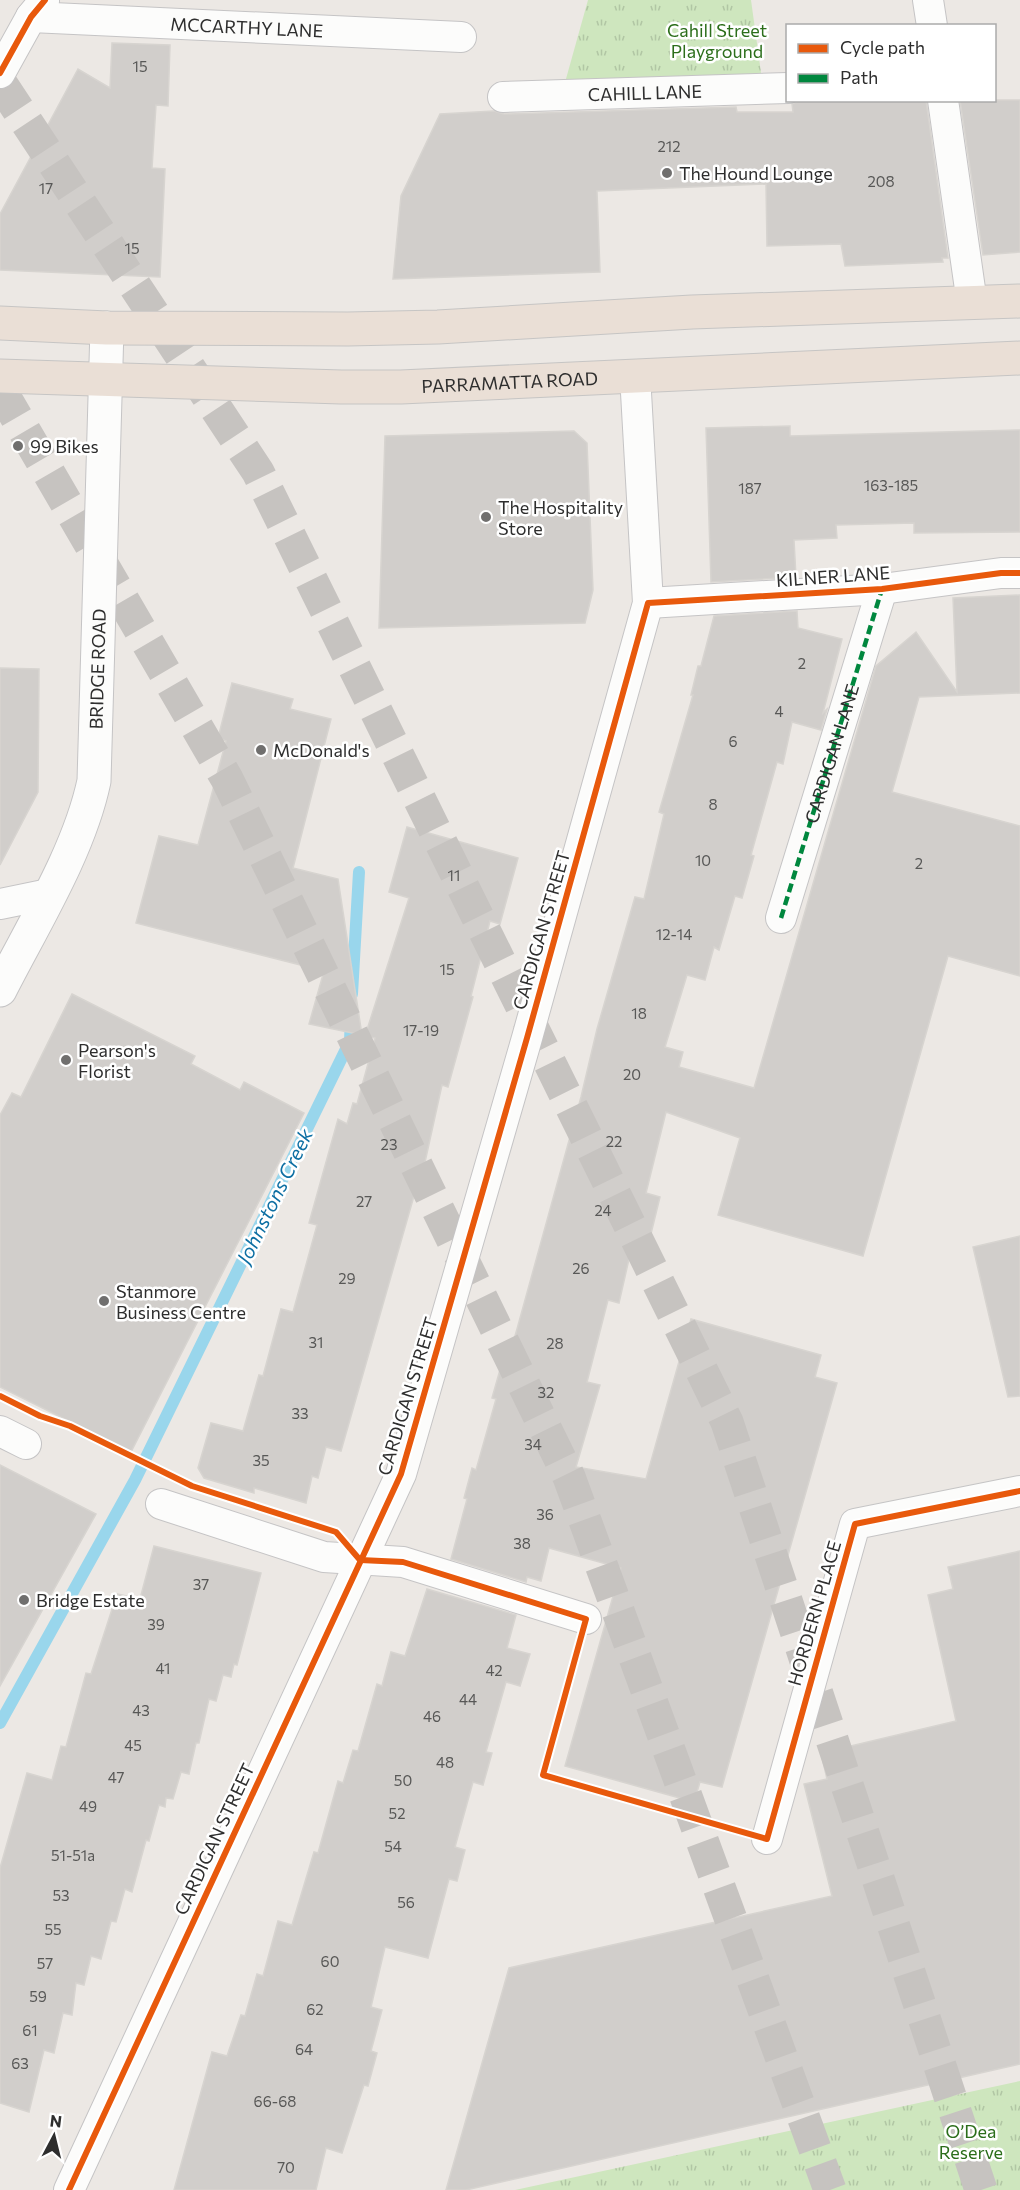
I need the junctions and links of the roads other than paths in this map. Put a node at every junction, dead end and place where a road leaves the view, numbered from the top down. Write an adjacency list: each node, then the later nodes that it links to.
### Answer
1 (928, 0): 3 (street)
2 (38, 9): 4 (street, MCCARTHY LANE); 5 (street)
3 (932, 24)
4 (461, 37)
5 (0, 73)
6 (786, 88): 7 (street, CAHILL LANE)
7 (502, 97)
8 (943, 102): 10 (street)
9 (1020, 301): 10 (highway)
10 (972, 303): 12 (highway)
11 (0, 323): 12 (highway)
12 (107, 328): 16 (main road, BRIDGE ROAD)
13 (1020, 358): 14 (highway, PARRAMATTA ROAD)
14 (635, 375): 16 (highway, PARRAMATTA ROAD); 19 (street, CARDIGAN STREET)
15 (0, 376): 16 (highway, PARRAMATTA ROAD)
16 (104, 380): 20 (main road, BRIDGE ROAD)
17 (1020, 573): 18 (street, KILNER LANE)
18 (882, 589): 19 (street, KILNER LANE); 22 (street, CARDIGAN LANE)
19 (648, 603): 28 (street, CARDIGAN STREET)
20 (49, 894): 21 (street); 23 (main road, BRIDGE ROAD)
21 (0, 904)
22 (781, 918)
23 (0, 990)
24 (0, 1431): 25 (street)
25 (26, 1444)
26 (1020, 1491): 30 (street, HORDERN PLACE)
27 (161, 1504): 28 (street)
28 (360, 1560): 29 (street); 31 (street, CARDIGAN STREET)
29 (586, 1619)
30 (767, 1839)
31 (69, 2190)

